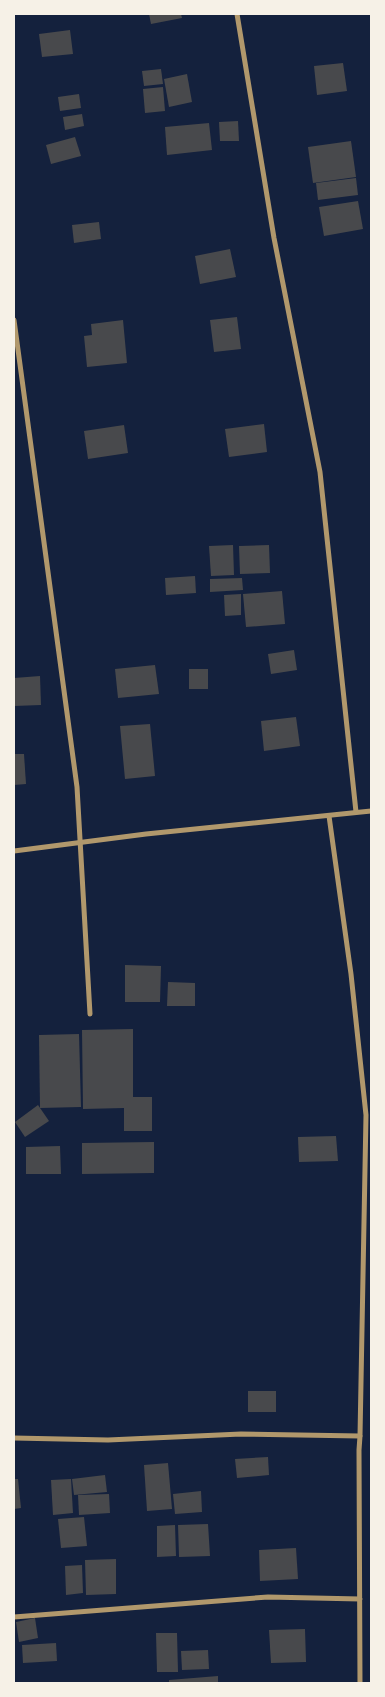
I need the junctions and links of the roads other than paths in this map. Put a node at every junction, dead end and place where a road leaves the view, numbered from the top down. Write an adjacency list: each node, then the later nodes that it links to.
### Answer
1 (237, 14): 4 (street)
2 (14, 320): 6 (street)
3 (371, 811): 4 (street)
4 (356, 812): 5 (street)
5 (329, 816): 6 (street); 9 (street)
6 (81, 842): 7 (street); 8 (street)
7 (14, 851)
8 (90, 1014)
9 (360, 1436): 10 (street); 11 (street)
10 (14, 1438)
11 (360, 1599): 12 (street); 13 (street)
12 (14, 1617)
13 (360, 1683)

